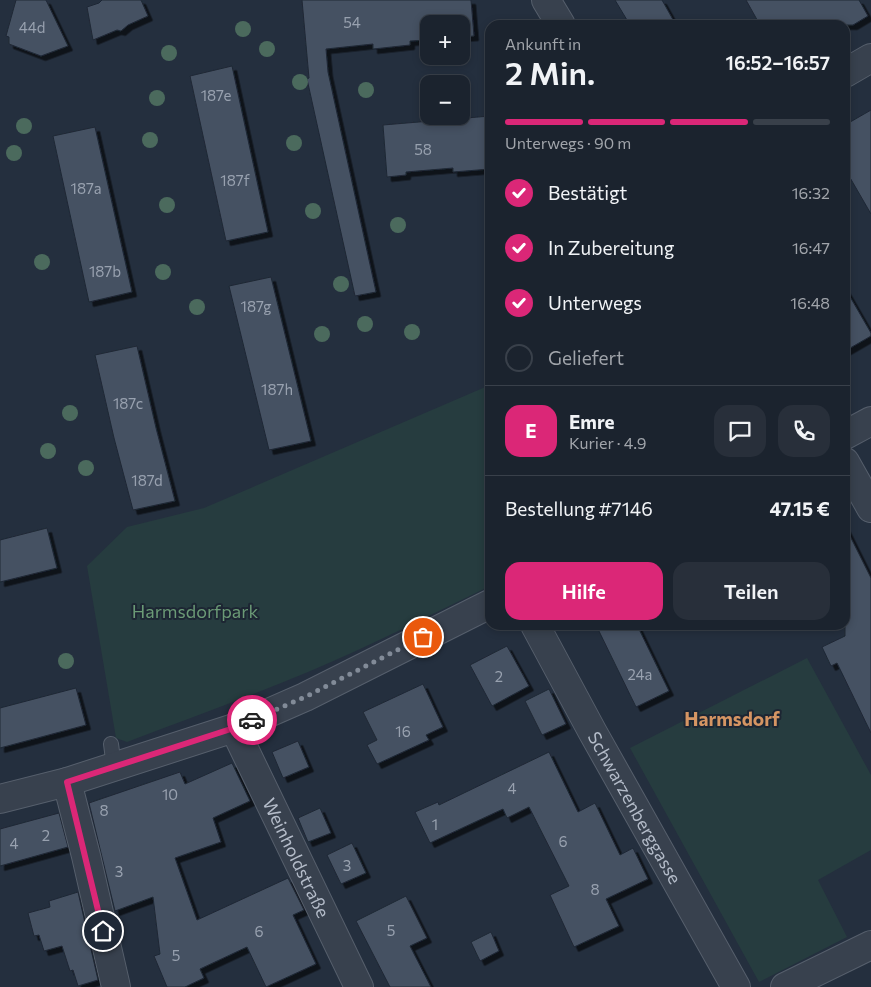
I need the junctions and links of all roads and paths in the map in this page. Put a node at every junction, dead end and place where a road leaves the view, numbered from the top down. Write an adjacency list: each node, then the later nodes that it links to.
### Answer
1 (546, 0): 2 (street)
2 (558, 20)
3 (871, 58): 4 (street)
4 (850, 69)
5 (871, 421): 6 (street)
6 (850, 432)
7 (850, 471): 8 (street)
8 (871, 508)
9 (485, 607): 11 (street)
10 (538, 630): 17 (street, Schwarzenberggasse)
11 (234, 728): 12 (street); 16 (street, Weinholdstraße)
12 (67, 782): 13 (street); 15 (street)
13 (0, 799)
14 (871, 945): 18 (street)
15 (116, 987)
16 (359, 987)
17 (736, 987)
18 (785, 987)

